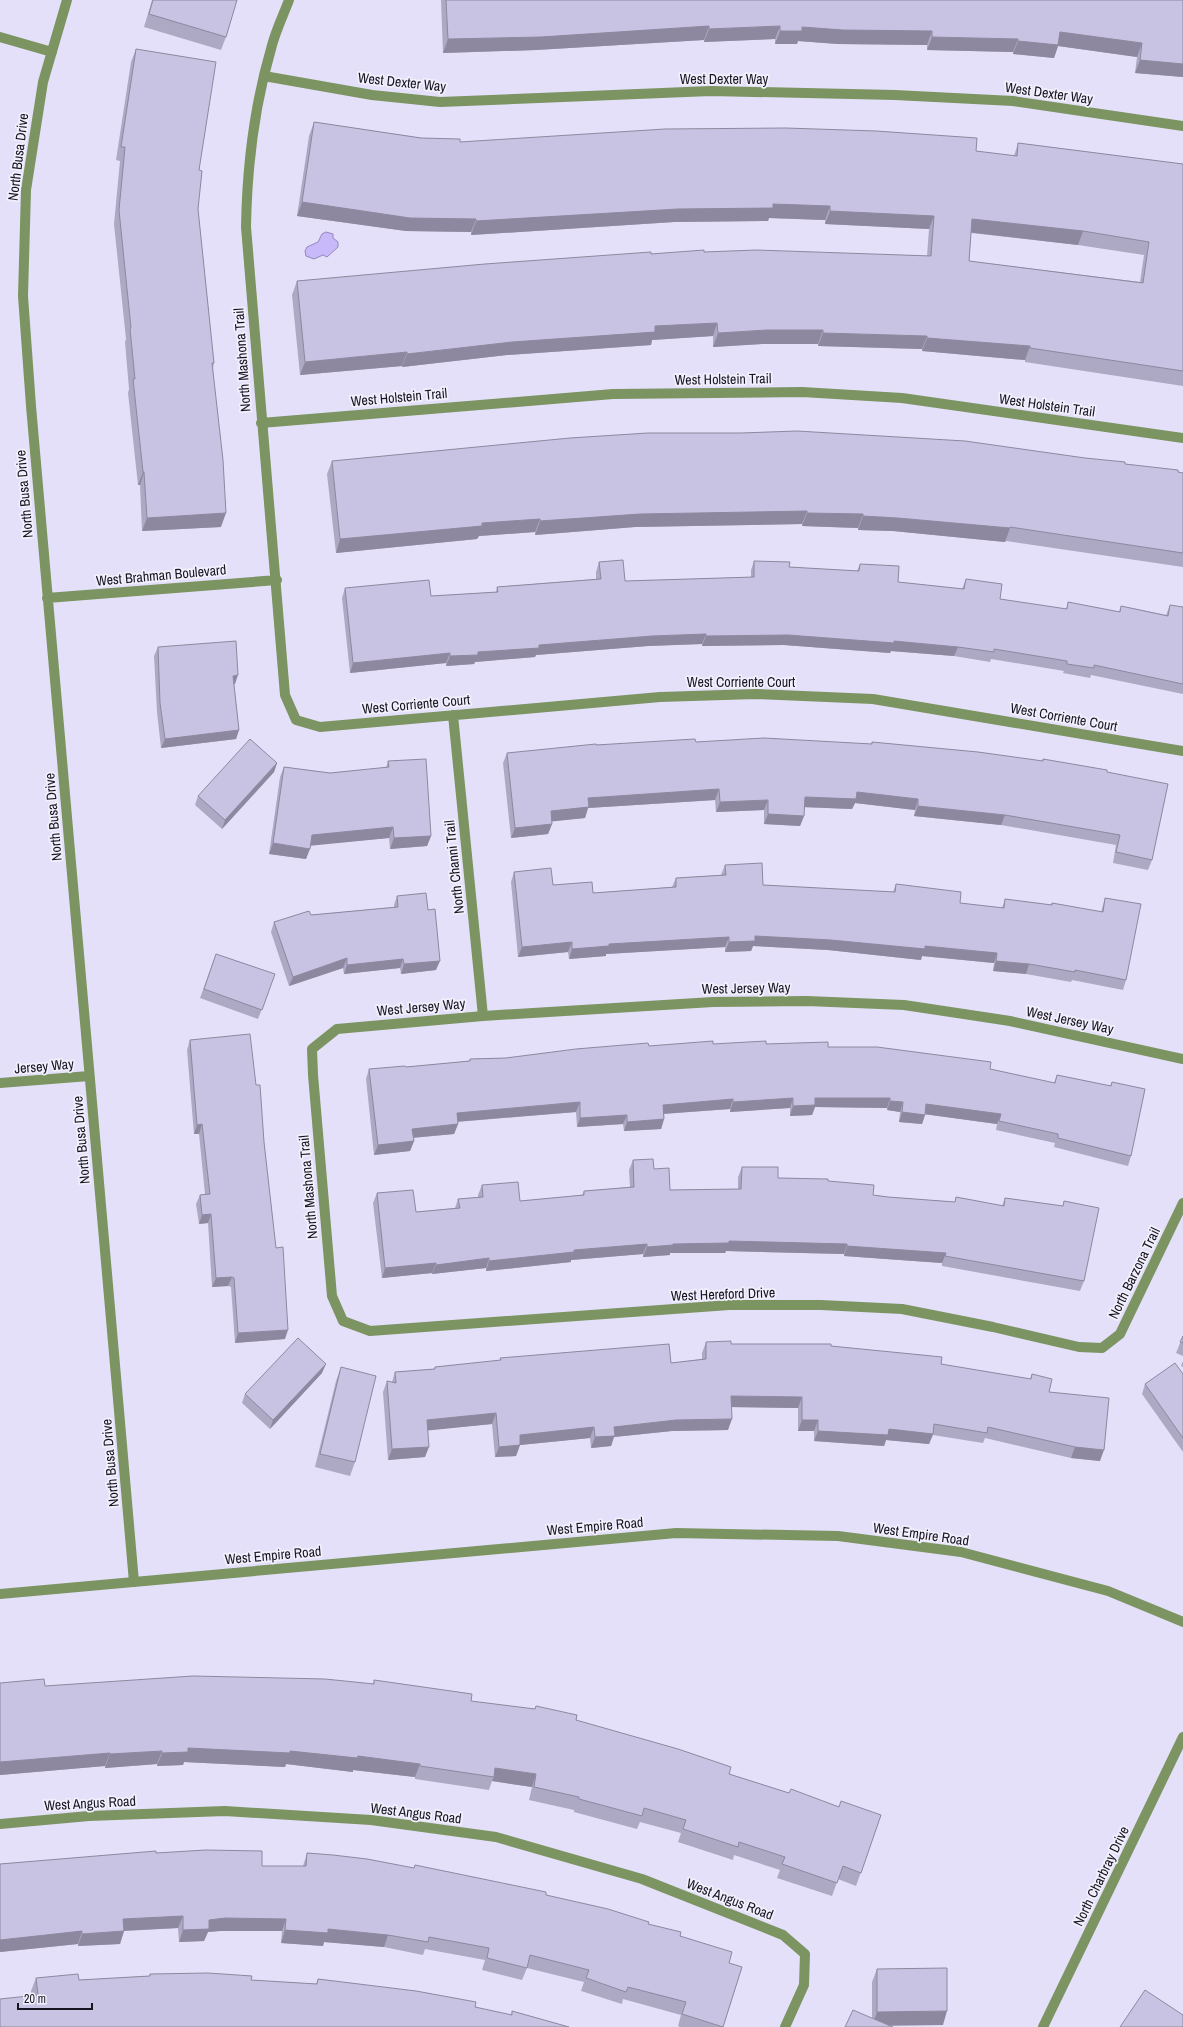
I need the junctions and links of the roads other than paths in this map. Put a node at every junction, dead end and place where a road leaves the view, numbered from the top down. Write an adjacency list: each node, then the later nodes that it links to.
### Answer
1 (67, 0): 4 (street, North Busa Drive)
2 (289, 0): 5 (street, North Mashona Trail)
3 (0, 37): 4 (street)
4 (52, 52): 10 (street, North Busa Drive)
5 (264, 76): 6 (street, West Dexter Way); 7 (street, North Mashona Trail)
6 (1183, 126)
7 (261, 423): 8 (street, West Holstein Trail); 9 (street, North Mashona Trail)
8 (1183, 438)
9 (276, 580): 10 (street, West Brahman Boulevard); 12 (street, North Mashona Trail)
10 (47, 598): 17 (street, North Busa Drive)
11 (453, 715): 12 (street, West Corriente Court); 13 (street, West Corriente Court); 14 (street, North Channi Trail)
12 (296, 720)
13 (1183, 751)
14 (483, 1016): 15 (street, West Jersey Way); 16 (street, West Jersey Way)
15 (312, 1049): 21 (street, North Mashona Trail)
16 (1183, 1058)
17 (90, 1076): 18 (street, Jersey Way); 23 (street, North Busa Drive)
18 (0, 1083)
19 (1183, 1203): 20 (street, North Barzona Trail)
20 (1179, 1222): 22 (street, North Barzona Trail)
21 (343, 1321): 22 (street, West Hereford Drive)
22 (1102, 1348)
23 (134, 1582): 24 (street, West Empire Road); 25 (street, West Empire Road)
24 (0, 1594)
25 (1183, 1622)
26 (1183, 1737): 29 (street, North Charbray Drive)
27 (0, 1824): 28 (street, West Angus Road)
28 (784, 2027)
29 (1043, 2027)

